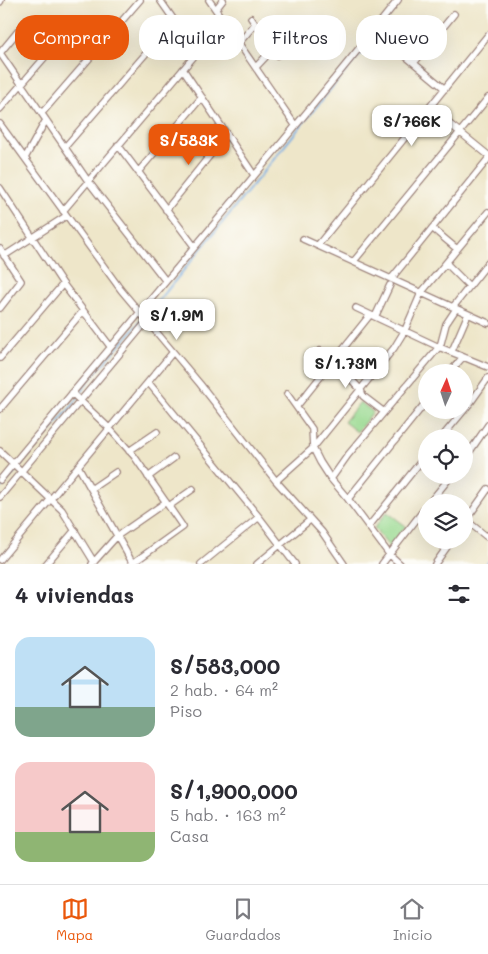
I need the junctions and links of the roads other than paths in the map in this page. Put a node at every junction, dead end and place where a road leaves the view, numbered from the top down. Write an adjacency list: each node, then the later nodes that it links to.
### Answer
1 (140, 0): 31 (street)
2 (160, 0): 8 (street)
3 (209, 0): 6 (street)
4 (223, 0): 6 (street)
5 (398, 0): 10 (street)
6 (216, 9): 9 (street)
7 (454, 14): 22 (street)
8 (170, 15)
9 (220, 15)
10 (386, 15)
11 (254, 22): 13 (street)
12 (15, 35): 25 (street)
13 (244, 35)
14 (488, 35): 26 (street)
15 (244, 50): 23 (street)
16 (356, 52): 34 (street)
17 (43, 60): 25 (street)
18 (140, 60): 38 (street)
19 (191, 60): 24 (street)
20 (262, 60): 23 (street)
21 (410, 60): 22 (street)
22 (414, 63): 26 (street)
23 (256, 67): 34 (street)
24 (183, 69): 27 (street); 37 (street)
25 (22, 84): 30 (street); 31 (street)
26 (445, 90): 29 (street)
27 (202, 97): 36 (street); 41 (street)
28 (488, 98): 35 (street)
29 (430, 108): 35 (street); 51 (street)
30 (0, 109)
31 (42, 113): 32 (street)
32 (46, 120): 38 (street); 40 (street)
33 (0, 124): 40 (street)
34 (295, 125): 42 (street)
35 (460, 132): 39 (street); 56 (street)
36 (227, 134): 42 (street); 45 (street)
37 (118, 146): 41 (street); 43 (street)
38 (65, 147): 43 (street)
39 (488, 157): 48 (street)
40 (25, 158): 47 (street)
41 (138, 172): 45 (street)
42 (254, 175): 52 (street)
43 (88, 181): 47 (street); 59 (street)
44 (0, 188): 49 (street)
45 (166, 210): 52 (street)
46 (488, 212): 54 (street)
47 (65, 213): 49 (street); 68 (street)
48 (432, 228): 54 (street); 60 (street)
49 (33, 238): 55 (street); 61 (street)
50 (303, 239): 51 (street)
51 (318, 245): 56 (street)
52 (194, 246): 59 (street)
53 (0, 249): 55 (street)
54 (457, 249): 57 (street)
55 (4, 256): 64 (street)
56 (354, 261): 60 (street)
57 (446, 263): 62 (street); 63 (street)
58 (488, 263): 62 (street)
59 (165, 280): 68 (street)
60 (391, 282): 63 (street); 70 (street)
61 (63, 284): 67 (street); 82 (street)
62 (469, 286): 66 (street)
63 (421, 293): 66 (street); 75 (street)
64 (1, 306)
65 (356, 308): 70 (street)
66 (454, 308): 69 (street); 77 (street)
67 (83, 311): 76 (street); 93 (street)
68 (139, 312): 73 (street); 76 (street)
69 (468, 314): 71 (street); 79 (street)
70 (372, 316): 75 (street); 83 (street)
71 (475, 317): 72 (street); 74 (street)
72 (488, 318)
73 (147, 321): 80 (street); 91 (street)
74 (488, 323)
75 (405, 330): 77 (street); 88 (street)
76 (110, 346): 89 (street)
77 (438, 347): 79 (street); 94 (street)
78 (320, 351): 83 (street)
79 (452, 351): 81 (street)
80 (173, 352): 87 (street); 113 (street)
81 (463, 357): 84 (street); 85 (street)
82 (0, 358)
83 (333, 362): 88 (street); 92 (street)
84 (457, 364)
85 (488, 367)
86 (488, 378): 98 (street)
87 (148, 382): 97 (street); 124 (street)
88 (361, 390): 94 (street); 101 (street)
89 (72, 393): 91 (street); 105 (street)
90 (288, 394): 92 (street)
91 (80, 400): 97 (street); 108 (street)
92 (296, 406): 101 (street)
93 (0, 409)
94 (384, 412): 111 (street)
95 (418, 412): 121 (street)
96 (488, 425): 100 (street)
97 (109, 428): 103 (street); 107 (street)
98 (448, 429)
99 (157, 432): 103 (street)
100 (473, 447)
101 (313, 448): 111 (street); 113 (street)
102 (0, 451): 105 (street)
103 (130, 451): 110 (street)
104 (174, 458): 110 (street)
105 (14, 463): 108 (street); 112 (street)
106 (418, 465): 127 (street)
107 (78, 466): 115 (street); 120 (street)
108 (21, 470): 119 (street); 120 (street)
109 (116, 472): 115 (street)
110 (148, 477): 122 (street)
111 (330, 479): 121 (street)
112 (0, 480)
113 (276, 481): 126 (street)
114 (445, 484): 118 (street)
115 (91, 489): 131 (street)
116 (193, 489): 122 (street)
117 (488, 489): 123 (street)
118 (437, 494)
119 (0, 496)
120 (50, 498): 129 (street); 135 (street)
121 (348, 499): 127 (street)
122 (167, 504): 131 (street); 138 (street)
123 (473, 510)
124 (259, 517): 132 (street); 139 (street)
125 (418, 517): 134 (street)
126 (310, 520): 132 (street); 142 (street)
127 (369, 526): 134 (street)
128 (473, 527): 130 (street)
129 (75, 530): 136 (street); 137 (street)
130 (488, 535)
131 (118, 536): 136 (street); 138 (street)
132 (280, 544): 140 (street); 141 (street)
133 (446, 549): 145 (street)
134 (390, 554): 143 (street); 144 (street)
135 (0, 560)
136 (93, 563)
137 (46, 564)
138 (133, 564)
139 (201, 564)
140 (257, 564)
141 (295, 564)
142 (344, 564)
143 (382, 564)
144 (400, 564)
145 (435, 564)

